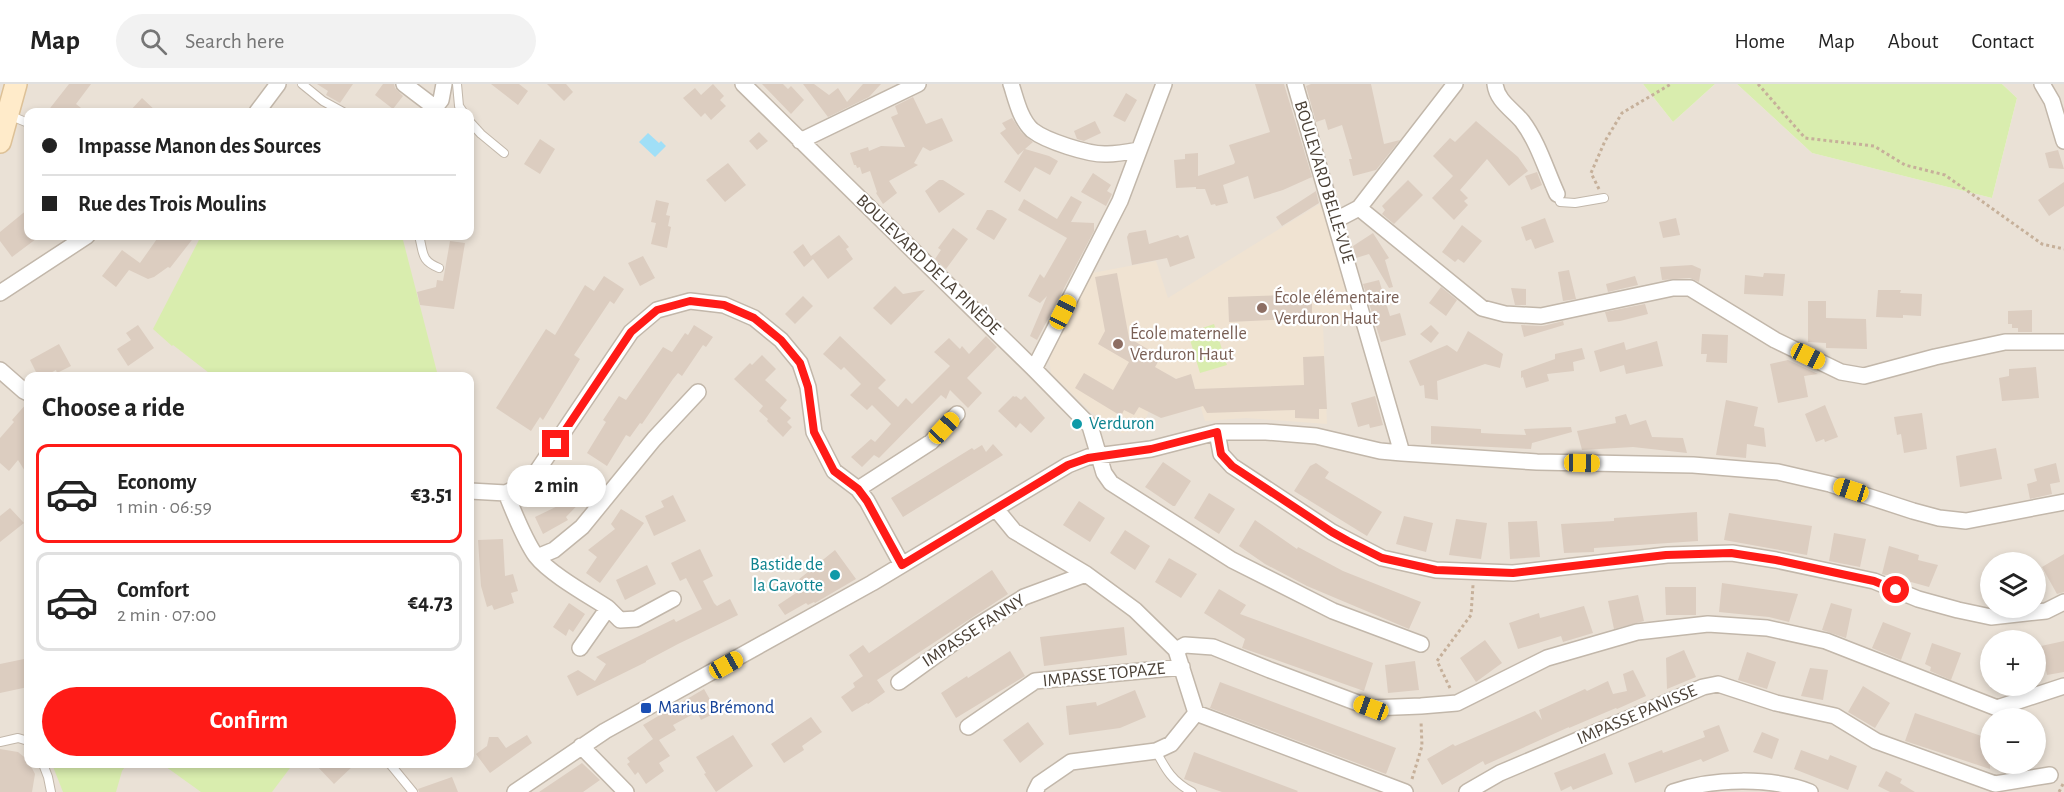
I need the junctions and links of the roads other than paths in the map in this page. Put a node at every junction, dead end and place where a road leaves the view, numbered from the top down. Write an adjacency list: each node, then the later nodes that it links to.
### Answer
1 (16, 84): 19 (main road)
2 (28, 84): 19 (street)
3 (278, 84): 16 (street)
4 (302, 84): 17 (lane)
5 (404, 84): 6 (street)
6 (444, 84)
7 (457, 84): 18 (lane)
8 (743, 84): 22 (street, BOULEVARD DE LA PINÈDE)
9 (918, 84): 22 (street)
10 (1011, 84): 25 (street)
11 (1295, 84): 30 (street, BOULEVARD BELLE-VUE)
12 (1455, 84): 29 (street)
13 (1495, 84): 27 (street)
14 (2042, 84): 23 (street)
15 (1163, 85): 25 (street)
16 (260, 108)
17 (336, 108)
18 (461, 108)
19 (9, 110): 20 (lane); 24 (main road)
20 (24, 120)
21 (474, 126): 26 (lane)
22 (800, 141): 36 (street, BOULEVARD DE LA PINÈDE)
23 (2064, 141)
24 (0, 142)
25 (1139, 150): 36 (street)
26 (504, 153)
27 (1557, 194): 28 (lane)
28 (1604, 198)
29 (1359, 208): 30 (street); 35 (street)
30 (1336, 220): 42 (street, BOULEVARD BELLE-VUE)
31 (81, 240): 34 (street)
32 (420, 240): 33 (lane)
33 (439, 268)
34 (0, 293)
35 (2064, 342)
36 (1034, 369): 43 (street, BOULEVARD DE LA PINÈDE)
37 (0, 370): 38 (street)
38 (24, 391)
39 (698, 392): 49 (street)
40 (957, 414): 44 (street)
41 (1217, 432): 42 (street); 43 (street); 53 (street)
42 (1402, 453): 47 (street)
43 (1099, 456): 48 (street); 55 (street, BOULEVARD DE LA PINÈDE)
44 (858, 489): 46 (street); 50 (street)
45 (474, 491): 46 (street)
46 (506, 493): 49 (street)
47 (2064, 502)
48 (996, 509): 50 (street); 51 (street)
49 (537, 557): 54 (street)
50 (902, 565): 65 (street)
51 (1086, 574): 57 (street); 59 (street, IMPASSE FANNY)
52 (673, 599): 54 (street)
53 (2064, 602)
54 (608, 608): 56 (street)
55 (1420, 644)
56 (580, 648)
57 (1176, 650): 58 (street); 60 (street)
58 (1182, 668): 61 (street); 62 (street, IMPASSE TOPAZE)
59 (899, 682)
60 (2064, 686)
61 (1196, 713): 66 (street); 76 (street)
62 (968, 727)
63 (24, 740): 64 (lane)
64 (0, 741)
65 (581, 746): 72 (street); 73 (street)
66 (1156, 751): 74 (street); 75 (lane)
67 (45, 768): 70 (lane)
68 (393, 768): 71 (lane)
69 (2050, 775): 77 (street, IMPASSE PANISSE)
70 (51, 792)
71 (413, 792)
72 (515, 792)
73 (626, 792)
74 (1035, 792)
75 (1192, 792)
76 (1405, 792)
77 (1467, 792)
78 (1673, 792): 79 (street)
79 (1810, 792)

